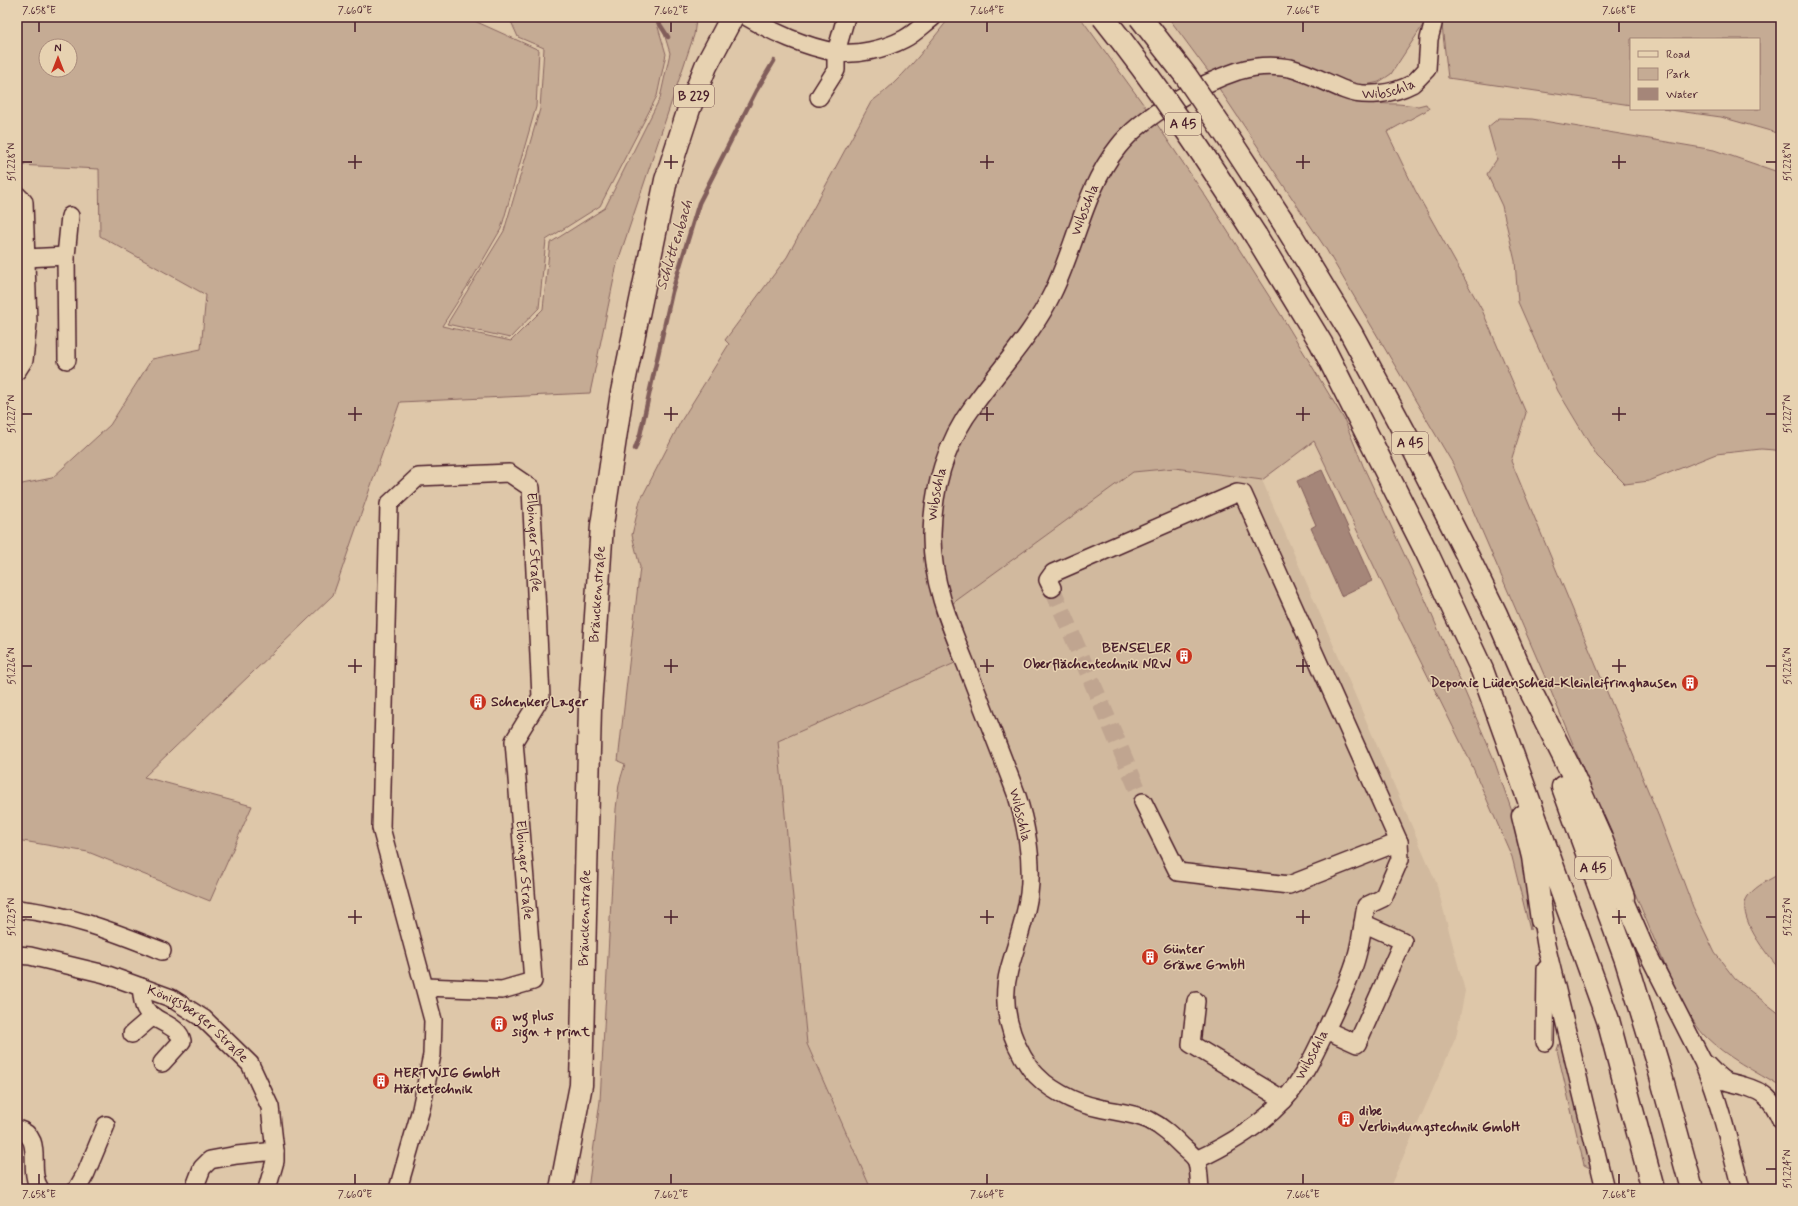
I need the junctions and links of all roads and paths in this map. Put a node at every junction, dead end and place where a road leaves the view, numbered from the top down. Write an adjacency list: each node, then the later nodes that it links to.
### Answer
1 (732, 17): 48 (main road, Bräuckenstraße / B 229)
2 (747, 17): 8 (street)
3 (846, 17): 8 (street)
4 (933, 17): 8 (street)
5 (1103, 17): 18 (main road, A 45, bridge)
6 (1140, 17): 17 (main road, A 45, bridge)
7 (1432, 17): 42 (street, Wibschla)
8 (836, 52): 9 (street)
9 (820, 97)
10 (17, 195): 13 (street)
11 (70, 216): 12 (street)
12 (66, 256): 13 (street); 14 (street)
13 (26, 258): 15 (street)
14 (67, 360)
15 (17, 371)
16 (1052, 588): 20 (street)
17 (1522, 674): 21 (main road); 52 (main road, A 45)
18 (1490, 688): 23 (main road); 51 (main road, A 45)
19 (1143, 802): 20 (street)
20 (1399, 842): 24 (street, Wibschla)
21 (1623, 898): 36 (street)
22 (17, 909): 26 (street)
23 (1542, 920): 25 (street)
24 (1363, 923): 32 (street, Wibschla); 32 (street)
25 (1546, 945): 34 (street); 50 (street)
26 (162, 951)
27 (17, 955): 28 (street, Königsberger Straße)
28 (141, 986): 31 (street); 41 (street, Königsberger Straße)
29 (425, 987): 29 (street, Elbinger Straße); 47 (street, Elbinger Straße)
30 (1196, 1001): 37 (street)
31 (153, 1016): 33 (street); 35 (street)
32 (1326, 1030): 37 (street, Wibschla)
33 (132, 1034)
34 (1545, 1042)
35 (162, 1062)
36 (1703, 1062): 38 (street); 53 (street)
37 (1284, 1100): 42 (street, Wibschla)
38 (1781, 1120)
39 (106, 1125): 44 (street)
40 (17, 1129): 43 (street)
41 (275, 1151): 45 (street); 46 (street, Königsberger Straße)
42 (1196, 1160): 49 (street)
43 (40, 1189)
44 (78, 1189)
45 (194, 1189)
46 (267, 1189)
47 (398, 1189)
48 (561, 1189)
49 (1200, 1189)
50 (1605, 1189)
51 (1653, 1189)
52 (1692, 1189)
53 (1741, 1189)

